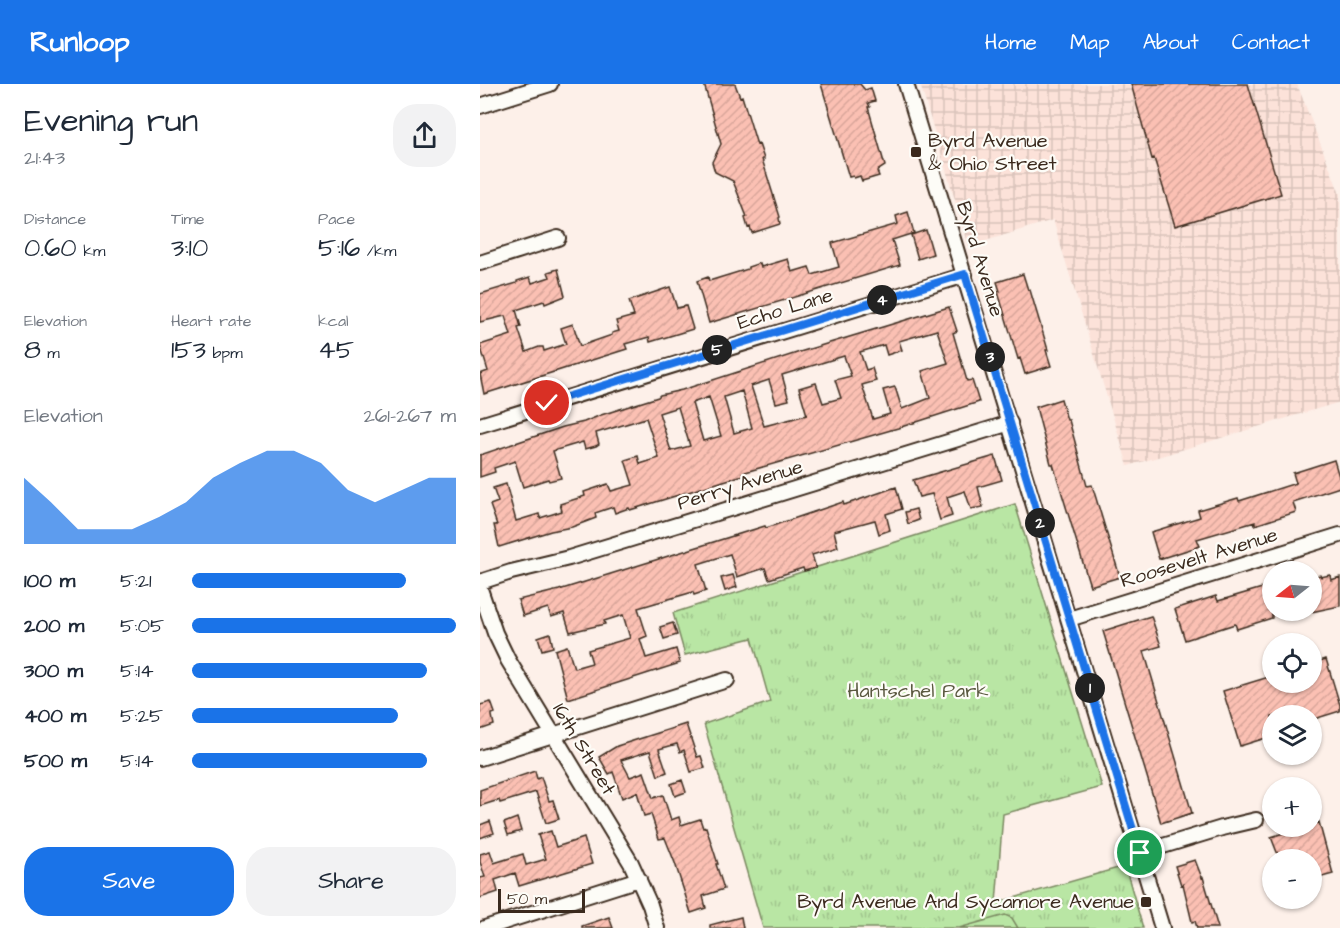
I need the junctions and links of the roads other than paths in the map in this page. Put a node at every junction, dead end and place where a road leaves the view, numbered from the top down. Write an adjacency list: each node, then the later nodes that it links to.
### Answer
1 (550, 84): 3 (street)
2 (906, 84): 6 (street, Byrd Avenue)
3 (480, 106)
4 (558, 238): 5 (street)
5 (480, 263)
6 (965, 274): 7 (street, Byrd Avenue); 8 (street, Echo Lane)
7 (1010, 423): 10 (street, Perry Avenue); 12 (street, Byrd Avenue)
8 (480, 425)
9 (1340, 535): 12 (street, Roosevelt Avenue)
10 (480, 582)
11 (480, 590): 14 (street, 16th Street)
12 (1069, 618): 17 (street, Byrd Avenue)
13 (727, 680): 14 (street)
14 (553, 735): 15 (street); 18 (street, 16th Street)
15 (480, 758)
16 (1256, 820): 17 (street)
17 (1140, 853): 21 (street, Byrd Avenue)
18 (639, 879): 19 (street); 20 (street, 16th Street)
19 (485, 928)
20 (657, 928)
21 (1162, 928)

